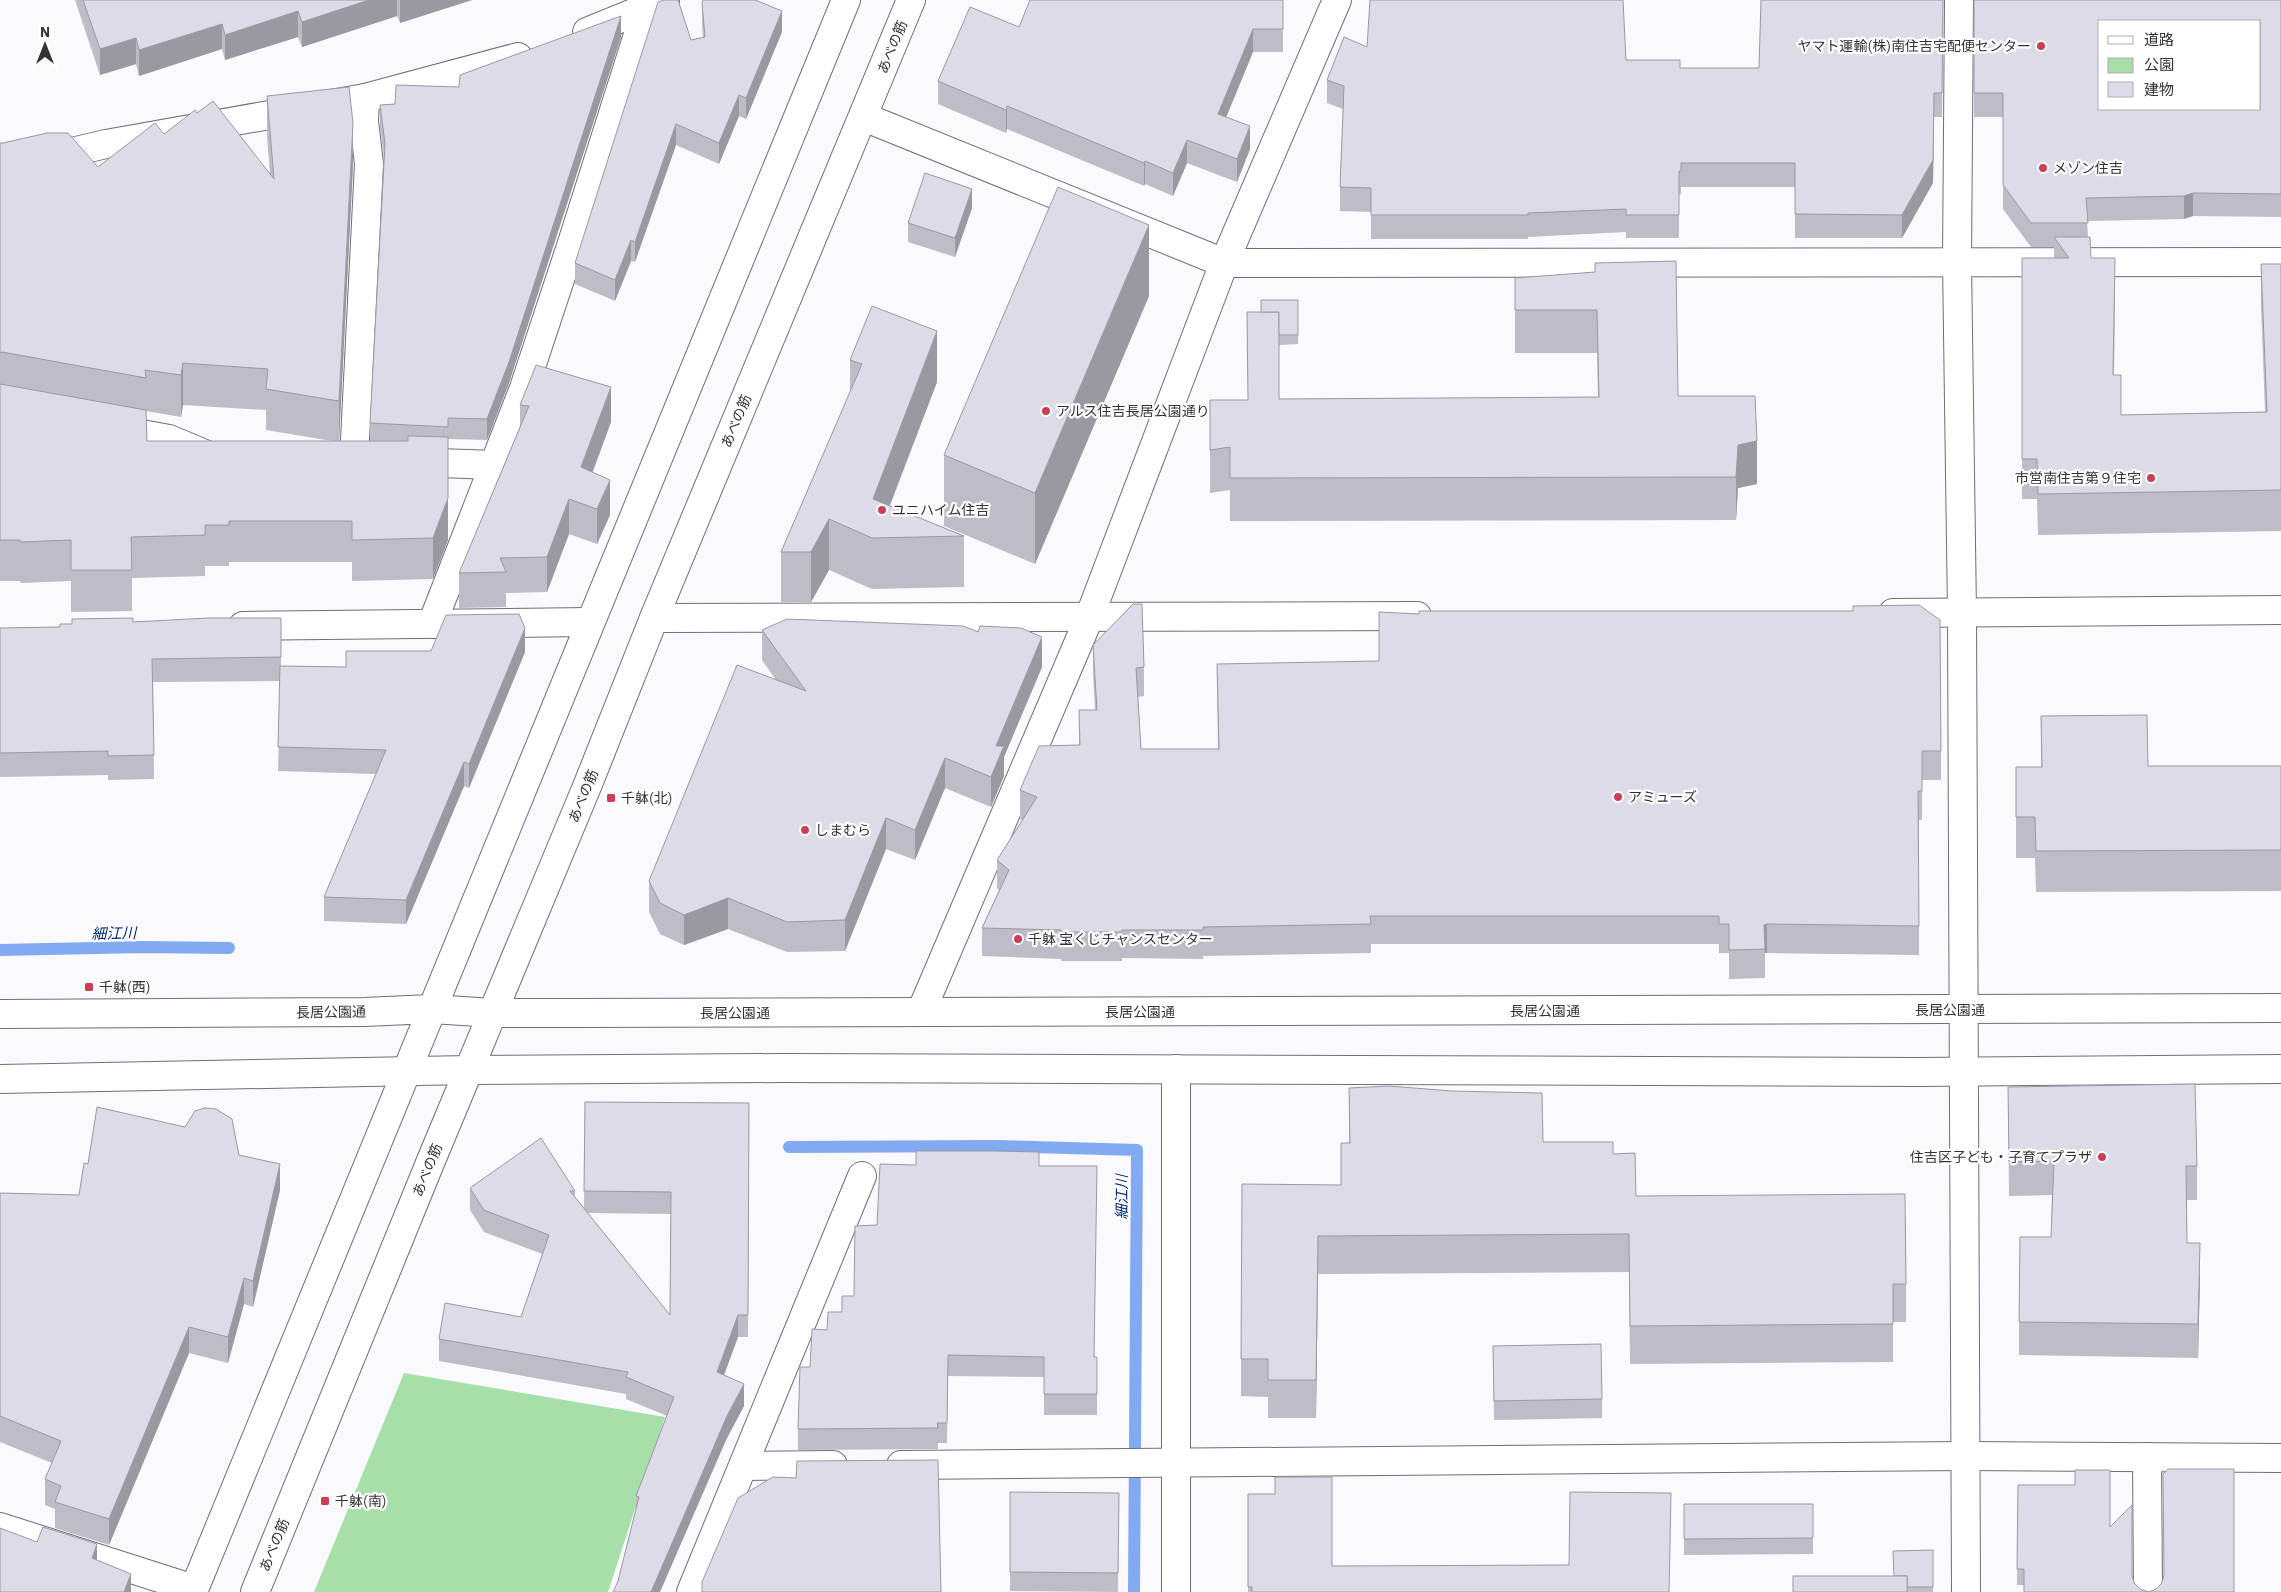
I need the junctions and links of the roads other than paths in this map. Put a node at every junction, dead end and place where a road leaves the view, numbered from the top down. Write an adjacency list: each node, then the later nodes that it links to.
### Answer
1 (846, 0): 23 (main road)
2 (911, 0): 7 (main road, あべの筋)
3 (1337, 0): 11 (main road)
4 (1959, 0): 9 (main road)
5 (653, 2): 6 (main road); 16 (main road)
6 (365, 98): 8 (main road); 14 (main road)
7 (864, 117): 11 (main road); 21 (main road, あべの筋)
8 (0, 170)
9 (1957, 262): 10 (main road); 11 (main road); 19 (main road)
10 (2281, 262)
11 (1224, 263): 22 (main road)
12 (84, 424): 15 (main road)
13 (325, 459): 14 (main road)
14 (354, 459): 16 (main road)
15 (227, 460)
16 (495, 466): 24 (main road)
17 (2281, 610): 19 (main road)
18 (1863, 613): 19 (main road)
19 (1962, 613): 28 (main road)
20 (1446, 616): 22 (main road)
21 (654, 618): 22 (main road); 30 (main road, あべの筋)
22 (1089, 618): 29 (main road)
23 (589, 622): 24 (main road); 27 (main road)
24 (432, 624): 25 (main road)
25 (216, 626)
26 (2281, 1008): 28 (main road, 長居公園通)
27 (432, 1009): 30 (main road, 長居公園通); 31 (main road, 長居公園通); 35 (main road)
28 (1963, 1010): 29 (main road, 長居公園通); 36 (main road)
29 (921, 1012): 30 (main road, 長居公園通)
30 (492, 1013): 34 (main road, あべの筋)
31 (0, 1014)
32 (1176, 1069): 34 (main road); 36 (main road); 42 (main road)
33 (2281, 1069): 36 (main road)
34 (469, 1070): 35 (main road); 46 (main road, あべの筋)
35 (406, 1072): 37 (main road); 45 (main road)
36 (1963, 1072): 39 (main road)
37 (0, 1079)
38 (862, 1176): 43 (main road)
39 (1966, 1456): 40 (main road); 42 (main road); 49 (main road)
40 (2147, 1457): 41 (main road); 50 (main road)
41 (2281, 1458)
42 (1176, 1463): 43 (main road); 48 (main road)
43 (744, 1466): 47 (main road)
44 (0, 1527): 45 (main road)
45 (194, 1590)
46 (255, 1592)
47 (691, 1592)
48 (1176, 1592)
49 (1966, 1592)
50 (2148, 1592)

